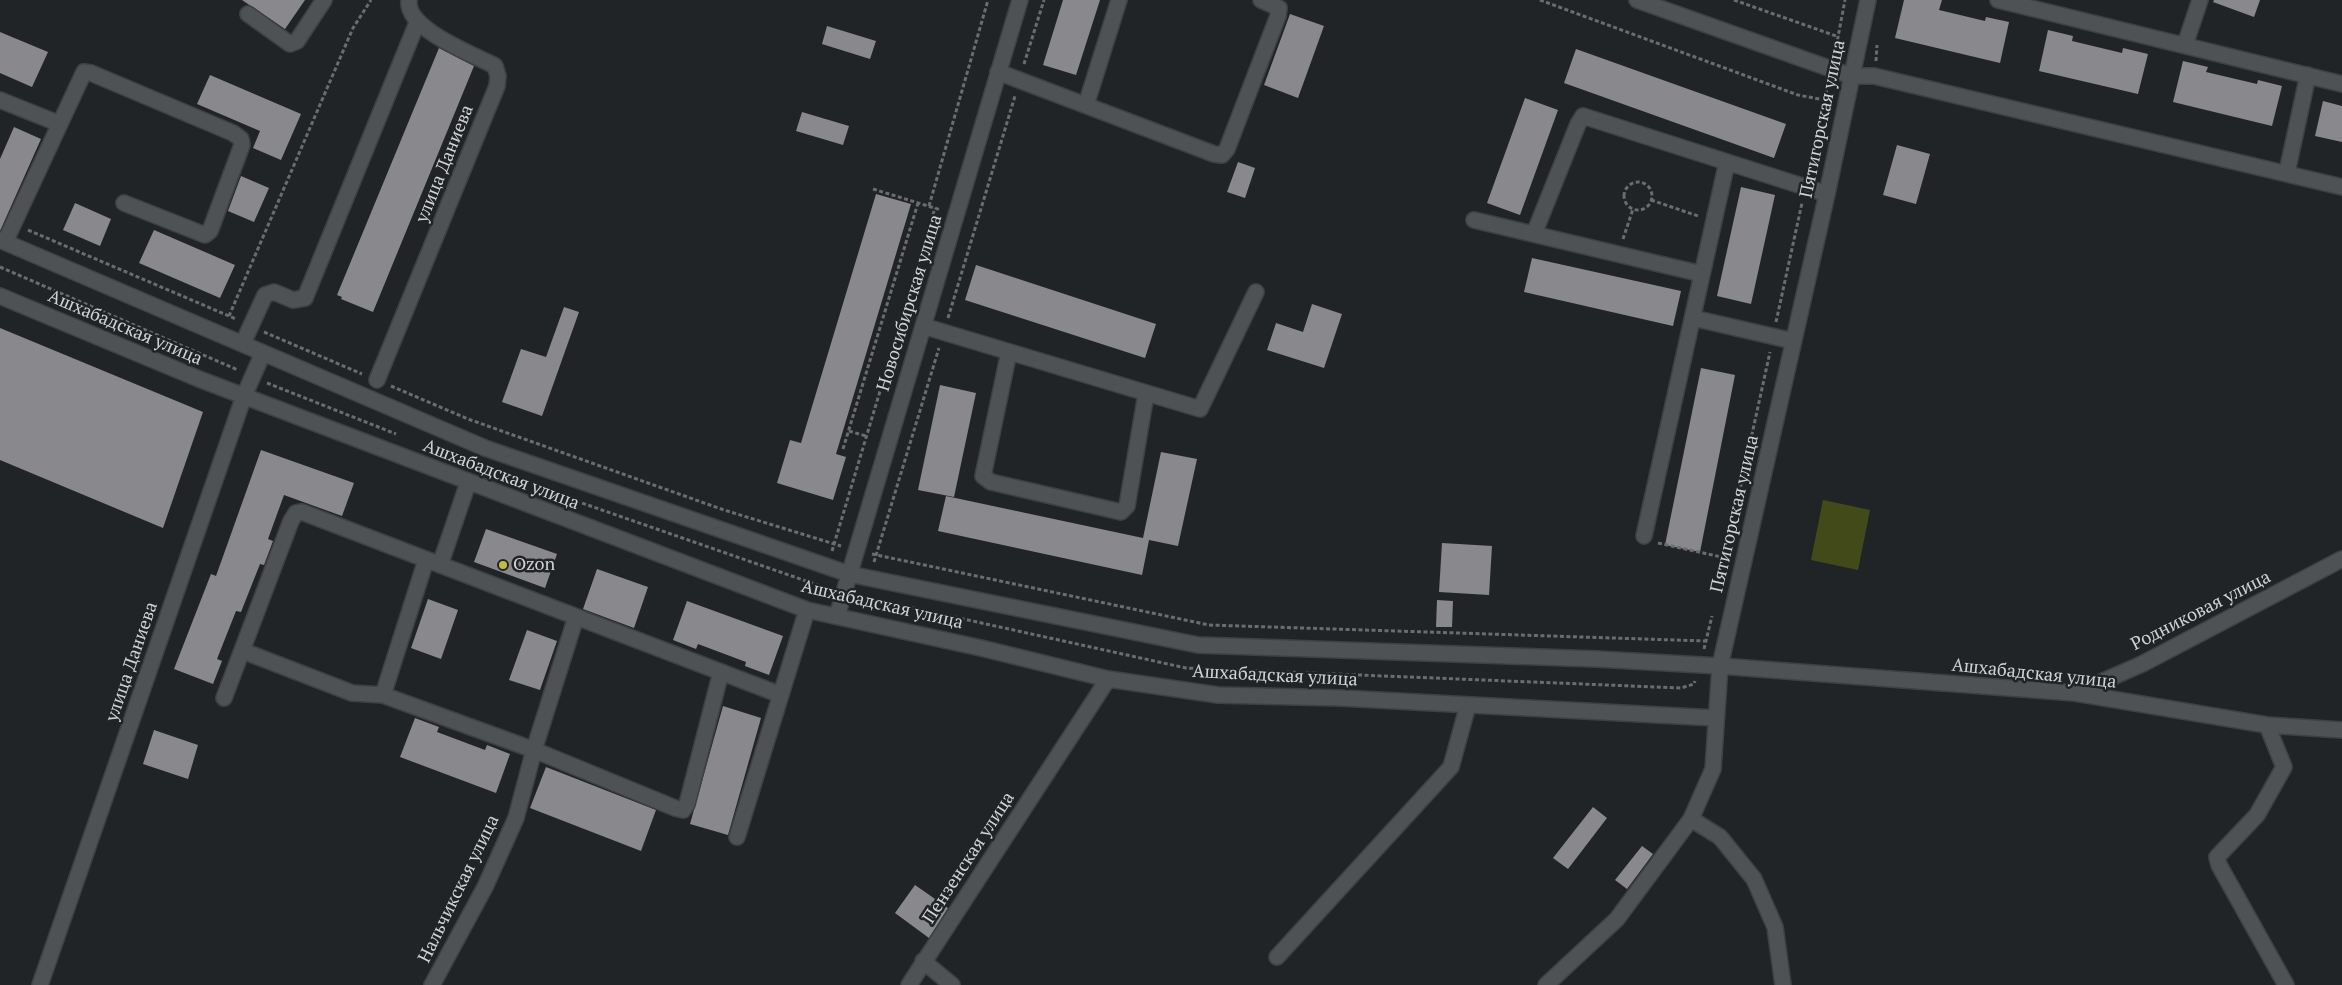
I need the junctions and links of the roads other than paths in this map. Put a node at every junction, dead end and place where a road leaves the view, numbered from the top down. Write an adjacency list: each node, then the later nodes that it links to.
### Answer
1 (324, 0): 10 (street)
2 (409, 0): 11 (street)
3 (1020, 0): 13 (street, Новосибирская улица)
4 (1119, 0): 18 (street)
5 (1261, 0): 18 (street)
6 (1637, 0): 15 (street)
7 (1868, 0): 15 (street, Пятигорская улица)
8 (1998, 0): 12 (street)
9 (2200, 0): 12 (street)
10 (248, 14)
11 (417, 23): 34 (street); 37 (street, улица Даниева)
12 (2185, 45): 14 (street)
13 (998, 72): 18 (street); 32 (street, Новосибирская улица)
14 (2308, 75): 16 (street); 21 (street)
15 (1851, 76): 21 (street); 23 (street, Пятигорская улица)
16 (2342, 84)
17 (0, 100): 19 (street)
18 (1086, 105)
19 (60, 124): 24 (street); 27 (street)
20 (1727, 162): 23 (street); 26 (street); 28 (street)
21 (2287, 172): 22 (street)
22 (2342, 187)
23 (1827, 194): 33 (street, Пятигорская улица)
24 (124, 203)
25 (1474, 220): 26 (street)
26 (1534, 234): 28 (street)
27 (2, 241): 34 (street, Ашхабадская улица)
28 (1702, 274): 31 (street)
29 (1256, 292): 38 (street)
30 (0, 296): 39 (street, Ашхабадская улица)
31 (1693, 318): 33 (street); 41 (street)
32 (923, 326): 35 (street); 44 (street, Новосибирская улица)
33 (1793, 341): 49 (street, Пятигорская улица)
34 (243, 343): 36 (street, Ашхабадская улица)
35 (1009, 352): 38 (street); 38 (street)
36 (263, 353): 39 (street, улица Даниева); 44 (street, Ашхабадская улица)
37 (377, 380)
38 (1146, 394)
39 (244, 396): 40 (street, Ашхабадская улица); 65 (street, улица Даниева)
40 (468, 483): 43 (street); 45 (street, Ашхабадская улица)
41 (1644, 536)
42 (2342, 559): 52 (street, Родниковая улица)
43 (433, 563): 47 (street); 48 (street); 53 (street)
44 (850, 574): 46 (street, Новосибирская улица); 49 (street, Ашхабадская улица)
45 (807, 610): 46 (street, Ашхабадская улица); 54 (street)
46 (837, 616): 51 (street, Ашхабадская улица)
47 (576, 617): 50 (street); 60 (street, Нальчикская улица)
48 (243, 651): 53 (street); 55 (street)
49 (1720, 666): 52 (street, Ашхабадская улица); 57 (street, Пятигорская улица)
50 (720, 672): 54 (street); 60 (street)
51 (1108, 680): 56 (street, Ашхабадская улица); 64 (street, Пензенская улица)
52 (2075, 694): 58 (street, Ашхабадская улица)
53 (383, 695): 60 (street)
54 (781, 695): 62 (street)
55 (224, 698)
56 (1468, 705): 57 (street, Ашхабадская улица); 63 (street)
57 (1716, 718): 61 (street, Пятигорская улица)
58 (2267, 725): 59 (street, Ашхабадская улица); 71 (street)
59 (2342, 730)
60 (534, 750): 66 (street, Нальчикская улица)
61 (1691, 819): 69 (street, Пятигорская улица); 70 (street)
62 (737, 837)
63 (1277, 957)
64 (923, 961): 67 (street, Пензенская улица); 68 (street)
65 (40, 985)
66 (432, 985)
67 (909, 985)
68 (952, 985)
69 (1546, 985)
70 (1783, 985)
71 (2286, 985)

